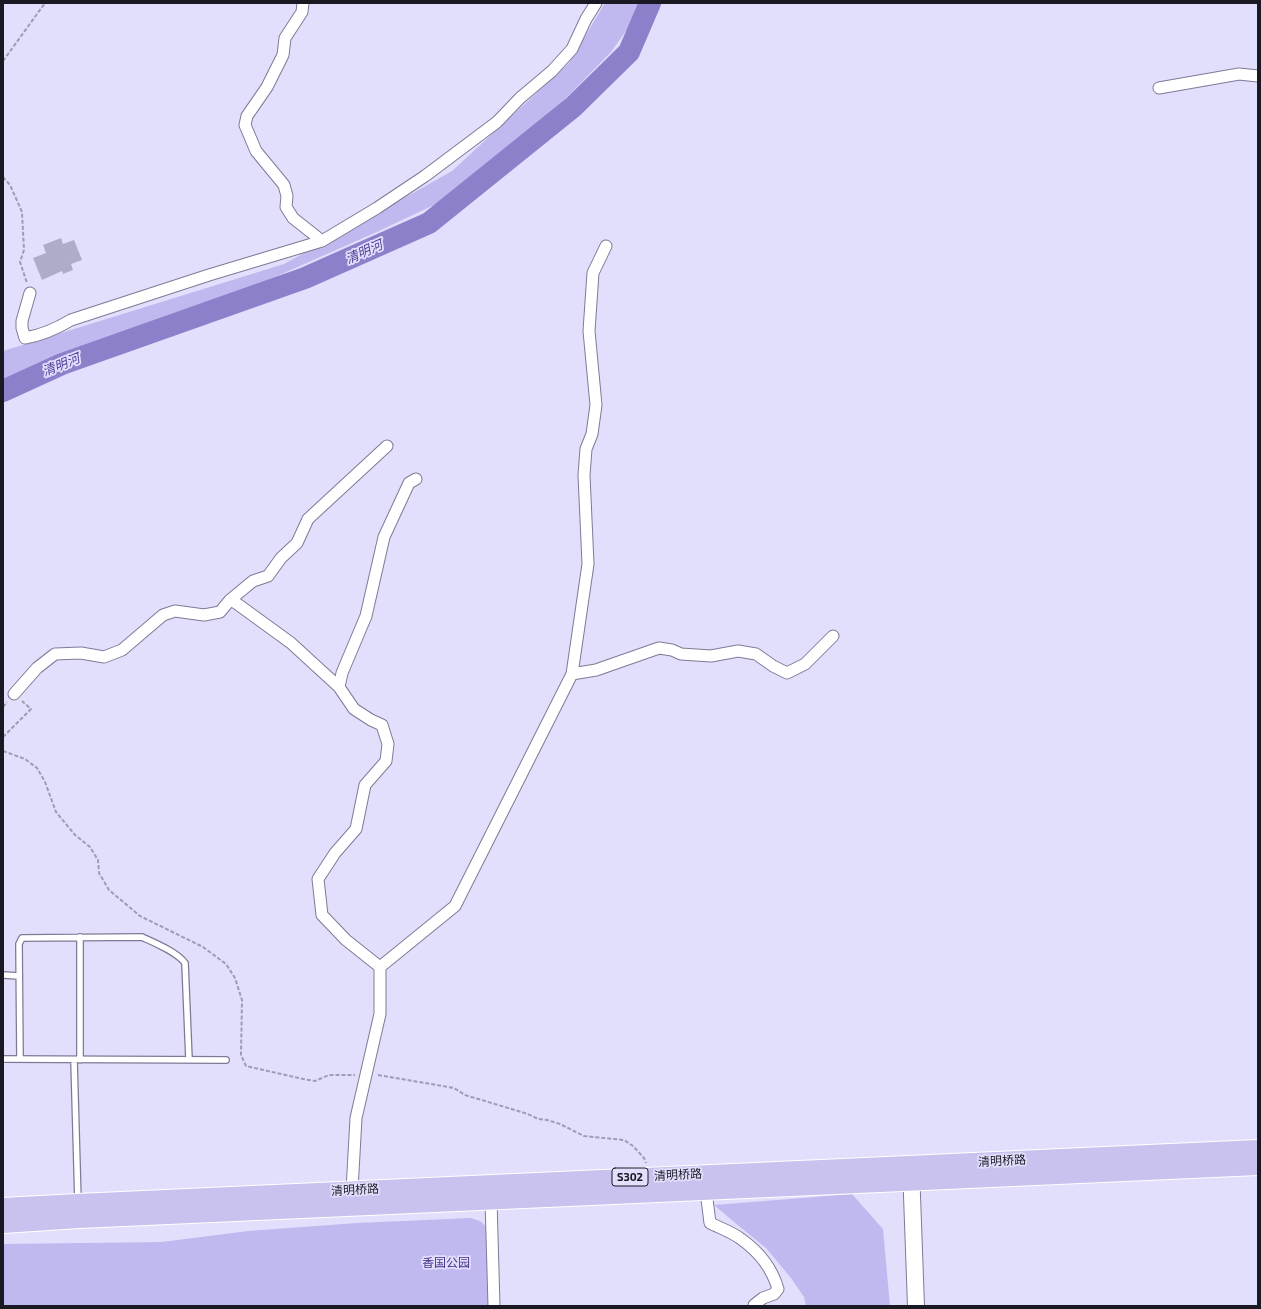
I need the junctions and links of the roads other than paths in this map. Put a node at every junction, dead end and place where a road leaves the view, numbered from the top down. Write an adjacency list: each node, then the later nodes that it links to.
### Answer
1 (304, 3): 5 (street)
2 (596, 3): 5 (street)
3 (1258, 76): 4 (street)
4 (1159, 88)
5 (322, 241): 7 (street)
6 (606, 246): 12 (street)
7 (30, 293)
8 (387, 446): 10 (street)
9 (416, 478): 13 (street)
10 (230, 600): 13 (street); 14 (street)
11 (833, 636): 12 (street)
12 (572, 674): 16 (street)
13 (339, 687): 16 (street)
14 (14, 694)
15 (80, 937): 18 (lane); 21 (lane); 22 (lane)
16 (380, 967): 27 (street)
17 (3, 975): 18 (lane)
18 (20, 976): 20 (lane)
19 (3, 1059): 20 (lane)
20 (20, 1059): 21 (lane)
21 (77, 1060): 22 (lane); 31 (lane)
22 (189, 1060): 23 (lane)
23 (226, 1060)
24 (1258, 1149): 26 (main road, 清明桥路 / S302)
25 (1258, 1166): 26 (main road, 清明桥路 / S302)
26 (911, 1173): 27 (main road, 清明桥路 / S302); 28 (main road, 清明桥路 / S302); 35 (street)
27 (352, 1190): 31 (main road, 清明桥路 / S302)
28 (706, 1191): 29 (main road, 清明桥路 / S302); 34 (street)
29 (491, 1200): 31 (main road, 清明桥路 / S302); 33 (street)
30 (3, 1207): 31 (main road, 清明桥路 / S302)
31 (79, 1211): 32 (main road, 清明桥路 / S302)
32 (3, 1224)
33 (494, 1306)
34 (754, 1306)
35 (916, 1306)

